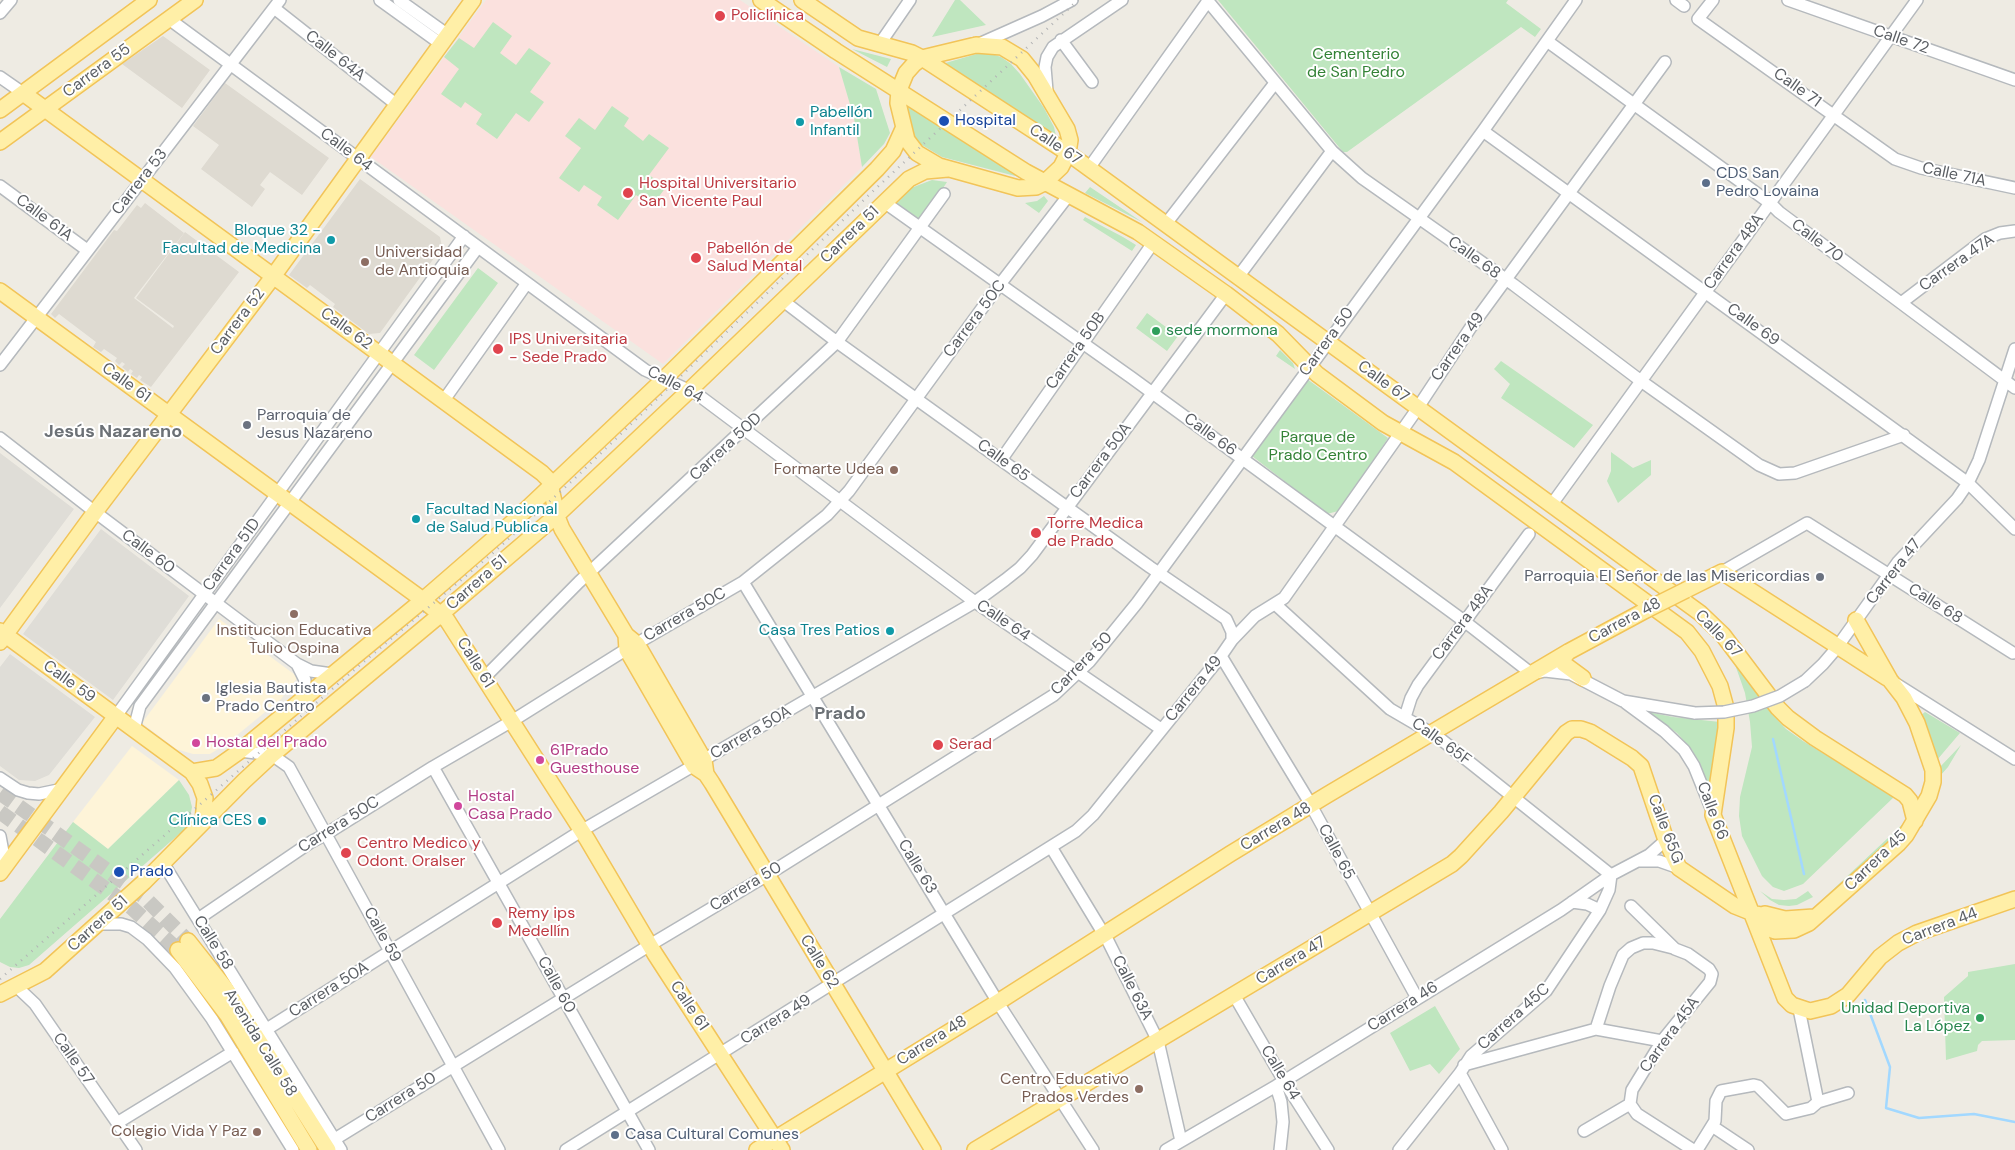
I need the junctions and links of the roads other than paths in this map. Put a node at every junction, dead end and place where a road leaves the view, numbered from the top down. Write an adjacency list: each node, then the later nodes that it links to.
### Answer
1 (12, 0): 18 (street)
2 (149, 0): 34 (main road, Carrera 55)
3 (195, 0): 19 (main road, Carrera 55)
4 (380, 0): 21 (street)
5 (399, 0): 21 (street)
6 (473, 0): 21 (main road, Carrera 52)
7 (761, 0): 33 (main road, Calle 67)
8 (802, 0): 24 (main road, Calle 67)
9 (910, 0): 24 (street)
10 (1072, 0): 25 (street)
11 (1122, 0): 22 (street)
12 (1576, 0): 23 (street, Carrera 50)
13 (1713, 0): 40 (street, Calle 71)
14 (1788, 0): 20 (street, Calle 72)
15 (1917, 0): 20 (street, Carrera 48A)
16 (1207, 1): 32 (street, Calle 68); 48 (street)
17 (277, 4): 28 (street, Carrera 53); 37 (street, Calle 64A)
18 (0, 13)
19 (169, 18): 28 (street, Calle 64); 38 (main road, Carrera 55)
20 (1890, 36): 30 (street, Calle 72); 40 (street, Carrera 48A)
21 (445, 39): 37 (main road, Carrera 52)
22 (1061, 40): 31 (street); 35 (street)
23 (1547, 41): 36 (street, Calle 70); 42 (street, Carrera 50)
24 (879, 45): 26 (main road, Calle 67)
25 (976, 45): 26 (main road); 35 (main road)
26 (922, 58): 33 (main road); 45 (main road, Calle 67)
27 (1665, 62): 36 (street, Carrera 49)
28 (230, 64): 46 (street, Calle 64); 50 (street, Carrera 53)
29 (0, 77): 34 (street, Calle 62)
30 (2015, 80)
31 (1092, 82)
32 (1275, 84): 44 (street, Calle 68); 60 (street)
33 (899, 90): 41 (main road); 51 (main road, Calle 67)
34 (23, 93): 38 (main road, Calle 62); 39 (main road, Carrera 55)
35 (1049, 98): 45 (main road)
36 (1633, 104): 54 (street, Carrera 49); 58 (street, Calle 70)
37 (397, 105): 46 (main road, Carrera 52)
38 (44, 109): 43 (main road, Carrera 55); 50 (main road, Calle 62)
39 (0, 110)
40 (1834, 115): 47 (street, Calle 71); 58 (street, Carrera 48A)
41 (903, 129): 49 (main road); 82 (main road, Carrera 51)
42 (1483, 131): 54 (street, Calle 69); 59 (street, Carrera 50)
43 (0, 142)
44 (1332, 151): 59 (street, Calle 68); 68 (street)
45 (1068, 153): 48 (main road, Calle 67); 51 (main road)
46 (358, 159): 63 (street, Calle 64); 67 (main road, Carrera 52)
47 (1895, 159): 53 (street, Calle 71A)
48 (1089, 168): 60 (main road, Calle 67)
49 (948, 169): 51 (main road); 57 (main road, Carrera 51)
50 (142, 180): 66 (street, Carrera 53); 67 (main road, Calle 62)
51 (1044, 183): 56 (main road, Calle 67)
52 (0, 186): 66 (street, Calle 61A)
53 (2015, 188)
54 (1569, 192): 69 (street, Carrera 49); 73 (street, Calle 69)
55 (944, 194): 61 (street, Carrera 50D)
56 (1068, 196): 64 (main road, Calle 67); 71 (street, Carrera 50C)
57 (884, 202): 61 (street, Calle 66); 75 (main road, Carrera 51)
58 (1770, 203): 73 (street, Carrera 48A); 76 (street, Calle 70)
59 (1419, 218): 69 (street, Calle 68); 80 (street, Carrera 50)
60 (1165, 225): 68 (main road, Calle 67)
61 (921, 228): 71 (street, Calle 66); 78 (street, Carrera 50D)
62 (2015, 231): 76 (street, Carrera 47A)
63 (464, 236): 65 (street, Calle 64); 83 (street, Carrera 51D)
64 (1153, 243): 74 (main road, Calle 67); 79 (street, Carrera 50B)
65 (478, 247): 70 (street, Calle 64); 84 (street, Carrera 51D)
66 (87, 250): 77 (street, Carrera 53)
67 (273, 276): 83 (main road, Calle 62); 96 (main road, Carrera 52)
68 (1238, 277): 80 (main road, Calle 67)
69 (1505, 280): 88 (street, Calle 68); 95 (street, Carrera 49)
70 (527, 283): 87 (street, Calle 64); 94 (street)
71 (1001, 284): 79 (street, Calle 66); 93 (street, Carrera 50C)
72 (0, 291): 77 (main road, Calle 61)
73 (1706, 291): 88 (street, Carrera 48A); 99 (street, Calle 69)
74 (1226, 294): 86 (main road, Calle 67); 92 (street, Carrera 50A)
75 (782, 300): 78 (street, Calle 65); 91 (main road, Carrera 51)
76 (1901, 302): 89 (street, Calle 70)
77 (36, 316): 85 (street, Carrera 53); 96 (main road, Calle 61)
78 (837, 342): 93 (street, Calle 65); 97 (street, Carrera 50D)
79 (1083, 342): 92 (street, Calle 66); 102 (street, Carrera 50B)
80 (1327, 342): 86 (street, Carrera 50); 95 (main road, Calle 67)
81 (2015, 349): 89 (street, Carrera 47)
82 (691, 352): 87 (main road, Carrera 51); 91 (main road)
83 (379, 353): 84 (main road, Calle 62); 105 (street, Carrera 51D)
84 (393, 364): 94 (main road, Calle 62); 107 (street, Carrera 51D)
85 (0, 365)
86 (1309, 366): 98 (main road, Calle 67); 101 (street, Carrera 50)
87 (663, 380): 91 (street, Calle 64); 104 (main road, Carrera 51)
88 (1641, 381): 99 (street, Calle 68); 108 (street, Carrera 48A)
89 (2004, 381): 90 (street, Calle 70); 103 (street, Carrera 47)
90 (2015, 388)
91 (693, 390): 97 (street, Calle 64); 111 (main road, Carrera 51)
92 (1152, 392): 101 (street, Calle 66); 109 (street, Carrera 50A)
93 (916, 398): 102 (street, Calle 65); 106 (street, Carrera 50C)
94 (444, 400): 104 (main road, Calle 62)
95 (1417, 407): 98 (street, Carrera 49); 108 (main road, Calle 67)
96 (169, 414): 105 (main road, Calle 61); 110 (main road, Carrera 52)
97 (745, 430): 106 (street, Calle 64); 118 (street, Carrera 50D)
98 (1400, 433): 113 (street, Carrera 49); 167 (main road, Calle 67)
99 (1904, 436): 103 (street, Calle 69)
100 (0, 438): 110 (street, Calle 60)
101 (1243, 458): 113 (street, Calle 66); 117 (street, Carrera 50)
102 (1001, 460): 109 (street, Calle 65)
103 (1968, 483): 114 (street, Calle 69); 119 (street, Carrera 47)
104 (551, 487): 111 (main road, Calle 62); 122 (main road, Carrera 51)
105 (276, 493): 107 (main road, Calle 61); 121 (street, Carrera 51D)
106 (840, 502): 120 (street, Carrera 50C); 123 (street, Calle 64)
107 (291, 503): 122 (main road, Calle 61); 124 (street, Carrera 51D)
108 (1552, 504): 168 (main road, Calle 67)
109 (1067, 507): 117 (street, Calle 65); 123 (street, Carrera 50A)
110 (95, 512): 121 (street, Calle 60); 131 (main road, Carrera 52)
111 (557, 514): 118 (main road, Calle 62); 126 (main road, Carrera 51)
112 (1806, 523): 116 (street, Carrera 48); 119 (street, Calle 68)
113 (1335, 526): 125 (street, Carrera 49); 130 (street, Calle 66)
114 (2015, 529)
115 (1529, 534): 130 (street, Carrera 48A)
116 (1722, 572): 134 (main road); 135 (main road, Carrera 48, bridge)
117 (1159, 573): 128 (street, Calle 65); 139 (street, Carrera 50)
118 (589, 574): 133 (main road, Calle 62); 142 (street, Carrera 50D)
119 (1888, 575): 129 (street, Carrera 47); 136 (street, Calle 68)
120 (743, 582): 133 (street, Carrera 50C); 145 (street, Calle 63)
121 (203, 594): 124 (street, Calle 60); 148 (street, Carrera 51D)
122 (423, 600): 126 (main road, Calle 61); 140 (main road, Carrera 51)
123 (975, 602): 139 (street, Calle 64); 145 (street, Carrera 50A)
124 (217, 604): 138 (street, Calle 60); 151 (street, Carrera 51D)
125 (1275, 604): 127 (street, Carrera 49); 149 (street, Calle 65F)
126 (441, 614): 142 (main road, Calle 61); 157 (main road, Carrera 51)
127 (1255, 616): 128 (street); 132 (street, Carrera 49)
128 (1226, 619): 132 (street)
129 (1856, 620): 134 (street, Carrera 47); 144 (main road)
130 (1464, 621): 141 (street, Calle 66); 149 (street, Carrera 48A)
131 (2, 636): 148 (main road, Calle 59)
132 (1232, 640): 137 (street, Carrera 49)
133 (630, 643): 150 (street, Carrera 50C); 160 (main road, Calle 62)
134 (1838, 646): 144 (main road); 147 (street, Carrera 47, bridge)
135 (1568, 652): 141 (main road, Carrera 48); 143 (main road)
136 (2013, 653)
137 (1222, 656): 152 (street, Carrera 49); 166 (street, Calle 65)
138 (297, 664): 140 (street, Calle 60); 146 (street)
139 (1077, 672): 152 (street, Calle 64); 165 (street, Carrera 50)
140 (332, 674): 146 (main road, Carrera 51)
141 (1532, 674): 143 (street); 154 (main road, Carrera 48)
142 (484, 678): 150 (main road, Calle 61)
143 (1582, 678): 147 (street)
144 (1890, 680): 158 (street); 168 (main road, Carrera 45)
145 (813, 696): 160 (street, Carrera 50A); 165 (street, Calle 63)
146 (304, 698): 156 (main road, Carrera 51)
147 (1623, 701): 167 (street, Calle 66)
148 (116, 716): 151 (main road, Calle 59); 155 (main road, Carrera 51D)
149 (1405, 717): 154 (street, Calle 65F)
150 (512, 721): 159 (street, Carrera 50C); 170 (main road, Calle 61)
151 (134, 729): 155 (main road); 161 (main road, Calle 59)
152 (1161, 729): 174 (street, Carrera 49)
153 (1572, 730): 164 (main road, Carrera 47); 173 (main road, Calle 65G)
154 (1431, 732): 164 (street, Calle 65F); 166 (main road, Carrera 48)
155 (102, 735): 163 (main road, Carrera 51D)
156 (240, 751): 157 (street); 161 (main road, Carrera 51)
157 (272, 755): 169 (main road, Carrera 51); 171 (street, Calle 59)
158 (2015, 759)
159 (433, 767): 171 (street, Carrera 50C); 181 (street, Calle 60)
160 (701, 767): 170 (street, Carrera 50A); 180 (main road, Calle 62)
161 (192, 772): 169 (main road, Calle 59)
162 (0, 778): 163 (street)
163 (63, 789): 178 (main road, Carrera 51D)
164 (1513, 798): 179 (street, Calle 65F); 189 (main road, Carrera 47)
165 (879, 805): 180 (street, Carrera 50); 188 (street, Calle 63)
166 (1311, 805): 189 (street, Calle 65); 193 (main road, Carrera 48)
167 (1713, 815): 182 (main road, Calle 66)
168 (1915, 821): 192 (main road, Carrera 45)
169 (204, 822): 176 (main road, Carrera 51)
170 (581, 831): 181 (street, Carrera 50A); 194 (main road, Calle 61)
171 (326, 834): 190 (street, Carrera 50C); 197 (street, Calle 59)
172 (0, 836): 178 (street)
173 (1666, 840): 175 (street, Carrera 46); 177 (main road, Calle 65G)
174 (1051, 847): 188 (street, Carrera 49); 193 (street, Calle 63A)
175 (1639, 861): 177 (street, Carrera 46); 179 (street, Carrera 46)
176 (163, 863): 190 (street, Calle 58); 191 (main road, Carrera 51)
177 (1679, 868): 187 (main road, Calle 65G)
178 (1, 871)
179 (1611, 874): 184 (street, Carrera 46); 186 (street, Carrera 45C)
180 (767, 875): 194 (street, Carrera 50); 199 (main road, Calle 62)
181 (499, 883): 197 (street, Carrera 50A); 203 (street, Calle 60)
182 (1744, 895): 187 (main road, Calle 66); 192 (main road)
183 (2013, 899): 206 (main road, Carrera 44)
184 (1572, 902): 186 (street); 204 (street, Carrera 46)
185 (1631, 906): 196 (street)
186 (1600, 910): 214 (street, Carrera 45C)
187 (1751, 913): 192 (main road); 195 (main road, Calle 66)
188 (945, 914): 199 (street, Carrera 49); 205 (street, Calle 63)
189 (1370, 914): 202 (main road, Carrera 47); 204 (street, Calle 65)
190 (198, 919): 207 (street, Calle 58)
191 (98, 924): 200 (main road, Carrera 51); 211 (street)
192 (1774, 924): 195 (main road)
193 (1104, 935): 205 (main road, Carrera 48); 209 (street, Calle 63A)
194 (650, 945): 203 (street, Carrera 50); 212 (main road, Calle 61)
195 (1765, 948): 206 (main road, Calle 66)
196 (1675, 949): 208 (street); 210 (street, Carrera 45A)
197 (391, 951): 207 (street, Carrera 50A); 213 (street, Calle 59)
198 (0, 980): 200 (main road, Calle 57)
199 (833, 984): 212 (street, Carrera 49); 215 (main road, Calle 62)
200 (16, 986): 201 (main road, Carrera 51); 222 (street, Calle 57)
201 (0, 994)
202 (1234, 995): 209 (main road, Carrera 47); 216 (street, Calle 64)
203 (563, 998): 213 (street, Carrera 50); 221 (street, Calle 60)
204 (1417, 998): 216 (street, Carrera 46)
205 (998, 1002): 215 (main road, Carrera 48); 218 (street, Calle 63)
206 (1799, 1009): 219 (street, Calle 66)
207 (267, 1029): 227 (street, Calle 58)
208 (1596, 1029): 210 (street); 214 (street)
209 (1158, 1040): 218 (main road, Carrera 47); 225 (street, Calle 63A)
210 (1662, 1041): 220 (street, Carrera 45A)
211 (233, 1052): 222 (street); 229 (street)
212 (721, 1054): 221 (street, Carrera 49); 226 (main road, Calle 61)
213 (453, 1066): 227 (street, Carrera 50); 232 (street, Calle 59)
214 (1462, 1069): 242 (street, Carrera 45C); 243 (street)
215 (885, 1071): 226 (main road, Carrera 48); 236 (main road, Calle 62)
216 (1280, 1083): 225 (street, Carrera 46); 240 (street); 241 (street, Calle 64)
217 (1848, 1093): 219 (street)
218 (1061, 1099): 237 (main road, Carrera 47); 238 (street, Calle 63)
219 (1818, 1102): 223 (street)
220 (1630, 1104): 224 (street); 244 (street)
221 (628, 1112): 233 (street, Carrera 49); 234 (street, Calle 60)
222 (117, 1123): 228 (street, Calle 57)
223 (1712, 1126): 245 (street); 246 (street)
224 (1584, 1131)
225 (1181, 1141): 239 (street, Carrera 46)
226 (779, 1144): 235 (main road, Carrera 48)
227 (331, 1145): 230 (main road, Avenida Calle 58); 231 (street, Calle 58)
228 (136, 1150)
229 (294, 1150)
230 (308, 1150)
231 (342, 1150)
232 (499, 1150)
233 (566, 1150)
234 (649, 1150)
235 (757, 1150)
236 (932, 1150)
237 (975, 1150)
238 (1093, 1150)
239 (1166, 1150)
240 (1280, 1150)
241 (1328, 1150)
242 (1399, 1150)
243 (1502, 1150)
244 (1693, 1150)
245 (1697, 1150)
246 (1748, 1150)

